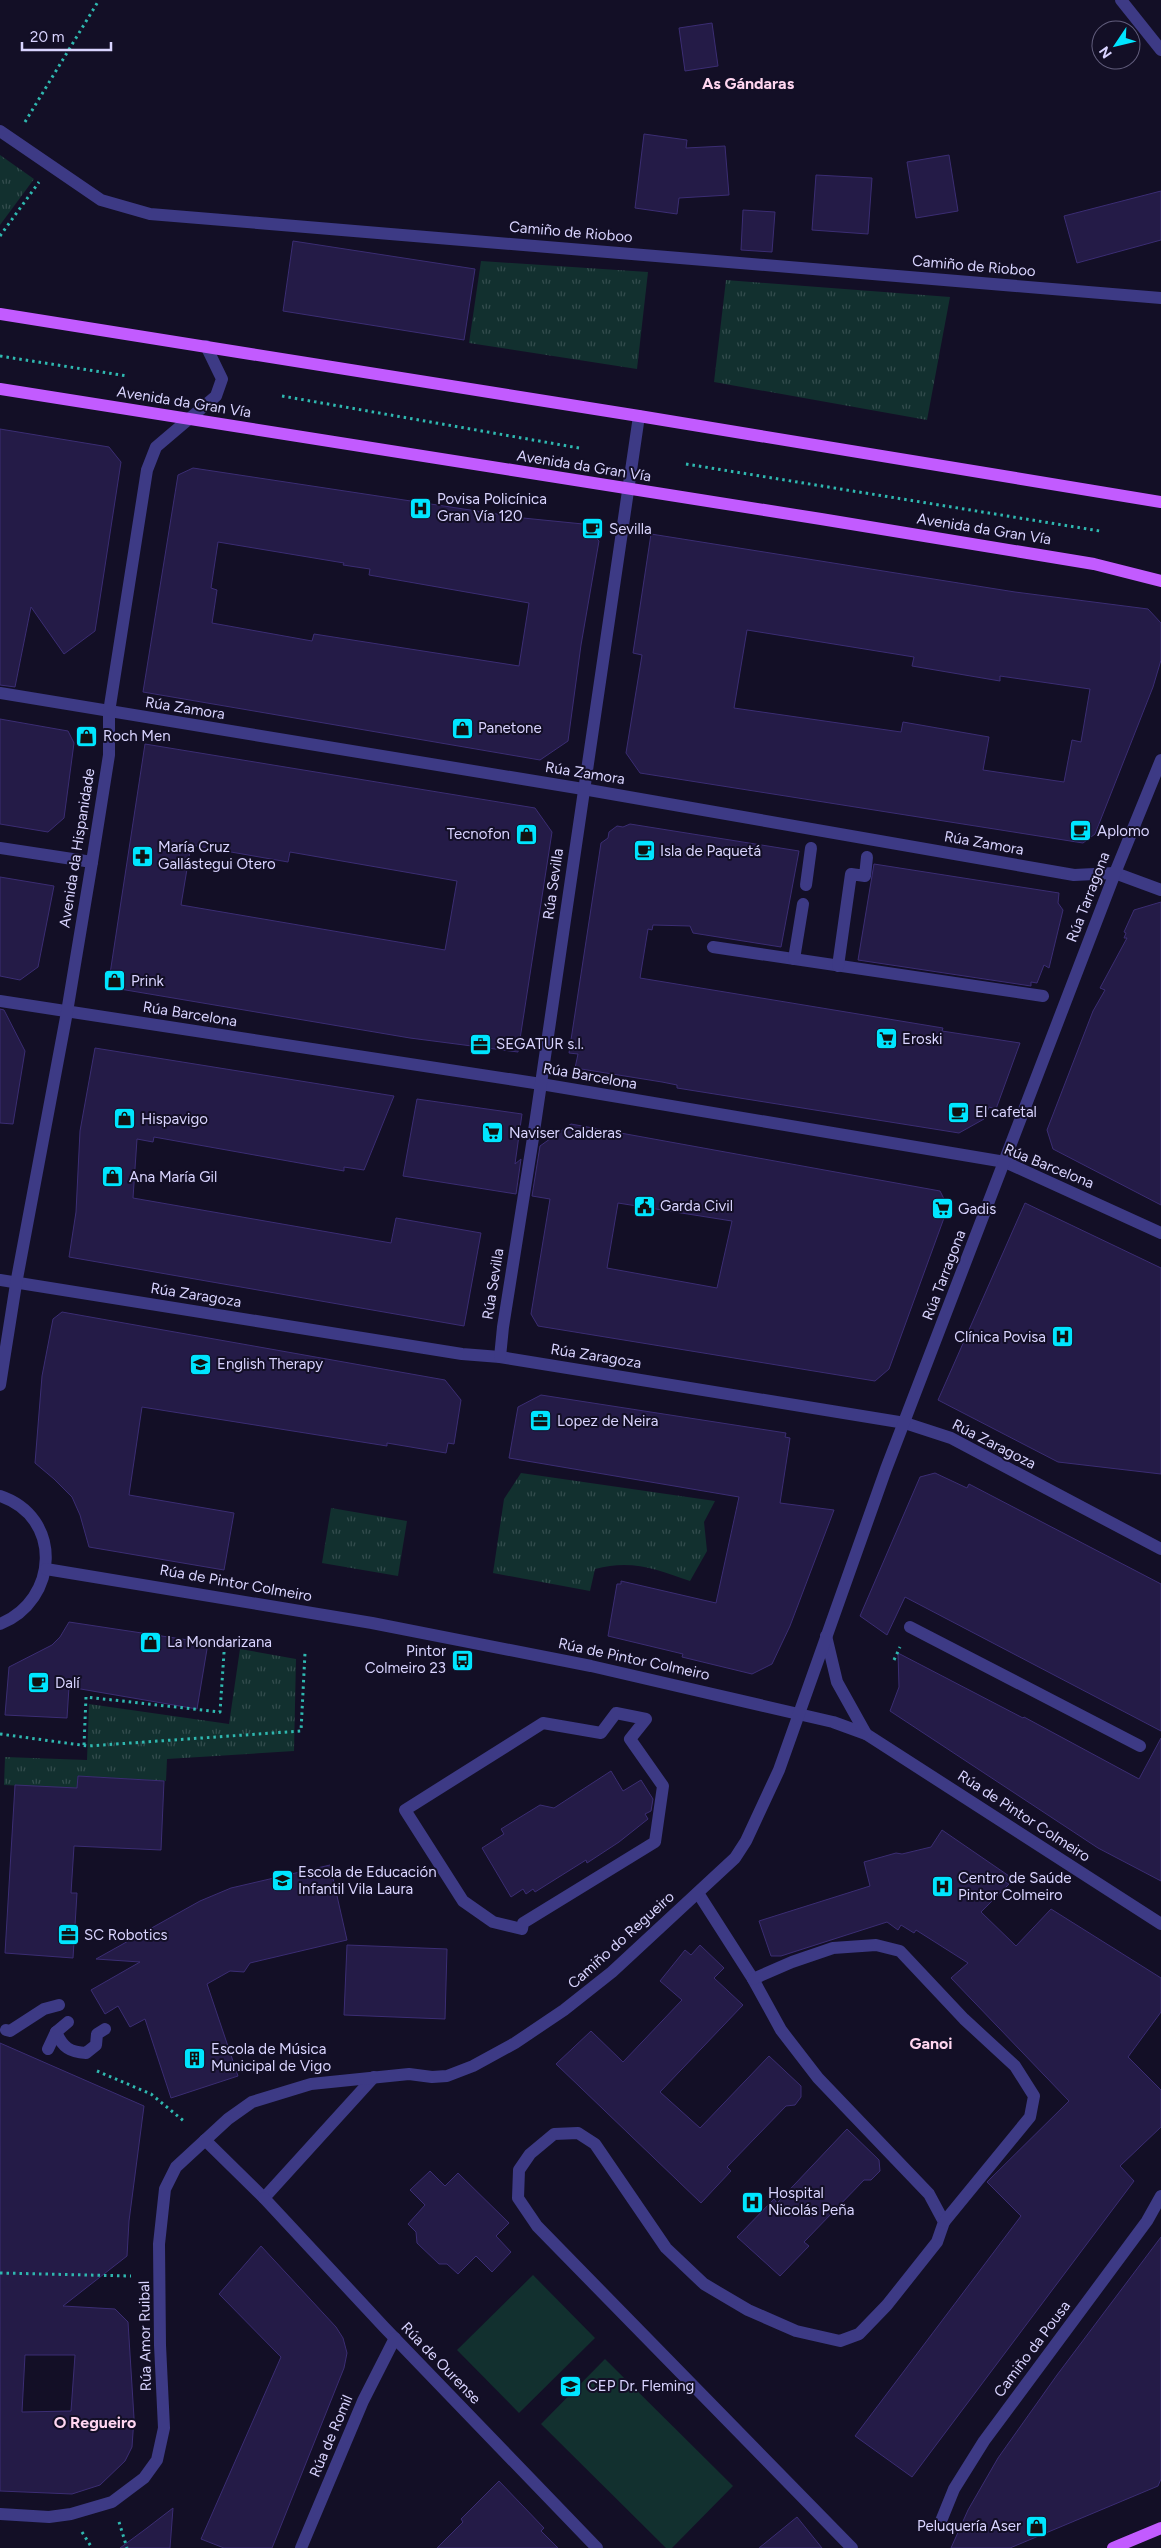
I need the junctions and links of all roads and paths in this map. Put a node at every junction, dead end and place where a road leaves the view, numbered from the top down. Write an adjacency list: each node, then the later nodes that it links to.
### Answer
1 (99, 0): 5 (path)
2 (1122, 0): 3 (street)
3 (1161, 50)
4 (0, 132): 5 (street, Camiño de Rioboo)
5 (14, 142): 8 (street, Camiño de Rioboo)
6 (45, 175): 7 (path)
7 (0, 236)
8 (1161, 298)
9 (0, 314): 10 (main road)
10 (206, 346): 15 (main road); 16 (street, Avenida da Hispanidade)
11 (0, 356): 12 (path)
12 (127, 376)
13 (0, 389): 16 (main road, Avenida da Gran Vía)
14 (282, 396): 17 (path)
15 (639, 416): 19 (street, Rúa Sevilla); 20 (main road)
16 (188, 419): 19 (main road, Avenida da Gran Vía); 24 (street, Avenida da Hispanidade)
17 (579, 448)
18 (686, 464): 21 (path)
19 (626, 490): 22 (main road, Avenida da Gran Vía); 26 (street, Rúa Sevilla)
20 (1161, 502)
21 (1100, 532)
22 (1161, 581)
23 (0, 693): 24 (street, Rúa Zamora)
24 (109, 712): 26 (street, Rúa Zamora); 30 (street, Avenida da Hispanidade)
25 (1161, 760): 31 (street, Rúa Tarragona)
26 (583, 789): 31 (street, Rúa Zamora); 41 (street, Rúa Sevilla)
27 (0, 848): 30 (street)
28 (812, 848): 32 (street)
29 (867, 857): 37 (street)
30 (92, 862): 40 (street, Avenida da Hispanidade)
31 (1115, 873): 33 (street, Rúa Zamora); 42 (street, Rúa Tarragona)
32 (806, 885)
33 (1161, 890)
34 (803, 904): 36 (street)
35 (713, 947): 36 (street)
36 (794, 959): 37 (street)
37 (838, 966): 38 (street)
38 (1043, 996)
39 (0, 1001): 40 (street, Rúa Barcelona)
40 (67, 1012): 41 (street, Rúa Barcelona); 45 (street, Avenida da Hispanidade)
41 (541, 1084): 42 (street, Rúa Barcelona); 46 (street, Rúa Sevilla)
42 (1005, 1162): 43 (street, Rúa Barcelona); 48 (street, Rúa Tarragona)
43 (1161, 1233)
44 (0, 1280): 45 (street, Rúa Zaragoza)
45 (16, 1284): 46 (street, Rúa Zaragoza); 47 (street, Avenida da Hispanidade)
46 (500, 1357): 48 (street, Rúa Zaragoza)
47 (0, 1386)
48 (906, 1423): 50 (street, Rúa Zaragoza); 54 (street, Rúa Tarragona)
49 (0, 1496): 51 (street)
50 (1161, 1549)
51 (46, 1569): 52 (street); 57 (street, Rúa de Pintor Colmeiro)
52 (0, 1624)
53 (910, 1627): 61 (street)
54 (826, 1636): 57 (street, Rúa Tarragona); 59 (street)
55 (225, 1638): 60 (path)
56 (305, 1652): 60 (path)
57 (798, 1714): 59 (street, Rúa de Pintor Colmeiro); 62 (street, Camiño do Regueiro)
58 (0, 1734): 60 (path)
59 (866, 1734): 64 (street, Rúa de Pintor Colmeiro)
60 (84, 1745)
61 (1140, 1746)
62 (698, 1893): 65 (street); 73 (street, Camiño do Regueiro)
63 (493, 1922): 63 (street)
64 (1161, 1924)
65 (754, 1980): 78 (street); 78 (street)
66 (58, 2005): 69 (street)
67 (68, 2022): 70 (street)
68 (105, 2029): 70 (street)
69 (6, 2030)
70 (56, 2032): 71 (street)
71 (48, 2049)
72 (91, 2068): 74 (path)
73 (374, 2077): 75 (street, Camiño do Regueiro); 77 (street)
74 (185, 2122)
75 (205, 2140): 77 (street); 82 (street, Rúa Amor Ruibal)
76 (1161, 2196): 84 (street, Camiño da Pousa)
77 (264, 2198): 81 (street, Rúa de Ourense)
78 (944, 2222): 89 (street)
79 (0, 2273): 80 (path)
80 (131, 2276)
81 (395, 2338): 87 (street, Rúa de Romil); 88 (street, Rúa de Ourense)
82 (112, 2502): 83 (street, Rúa Amor Ruibal); 86 (path)
83 (0, 2514)
84 (939, 2526)
85 (1161, 2528): 90 (main road)
86 (127, 2548)
87 (301, 2548)
88 (596, 2548)
89 (852, 2548)
90 (1114, 2548)

